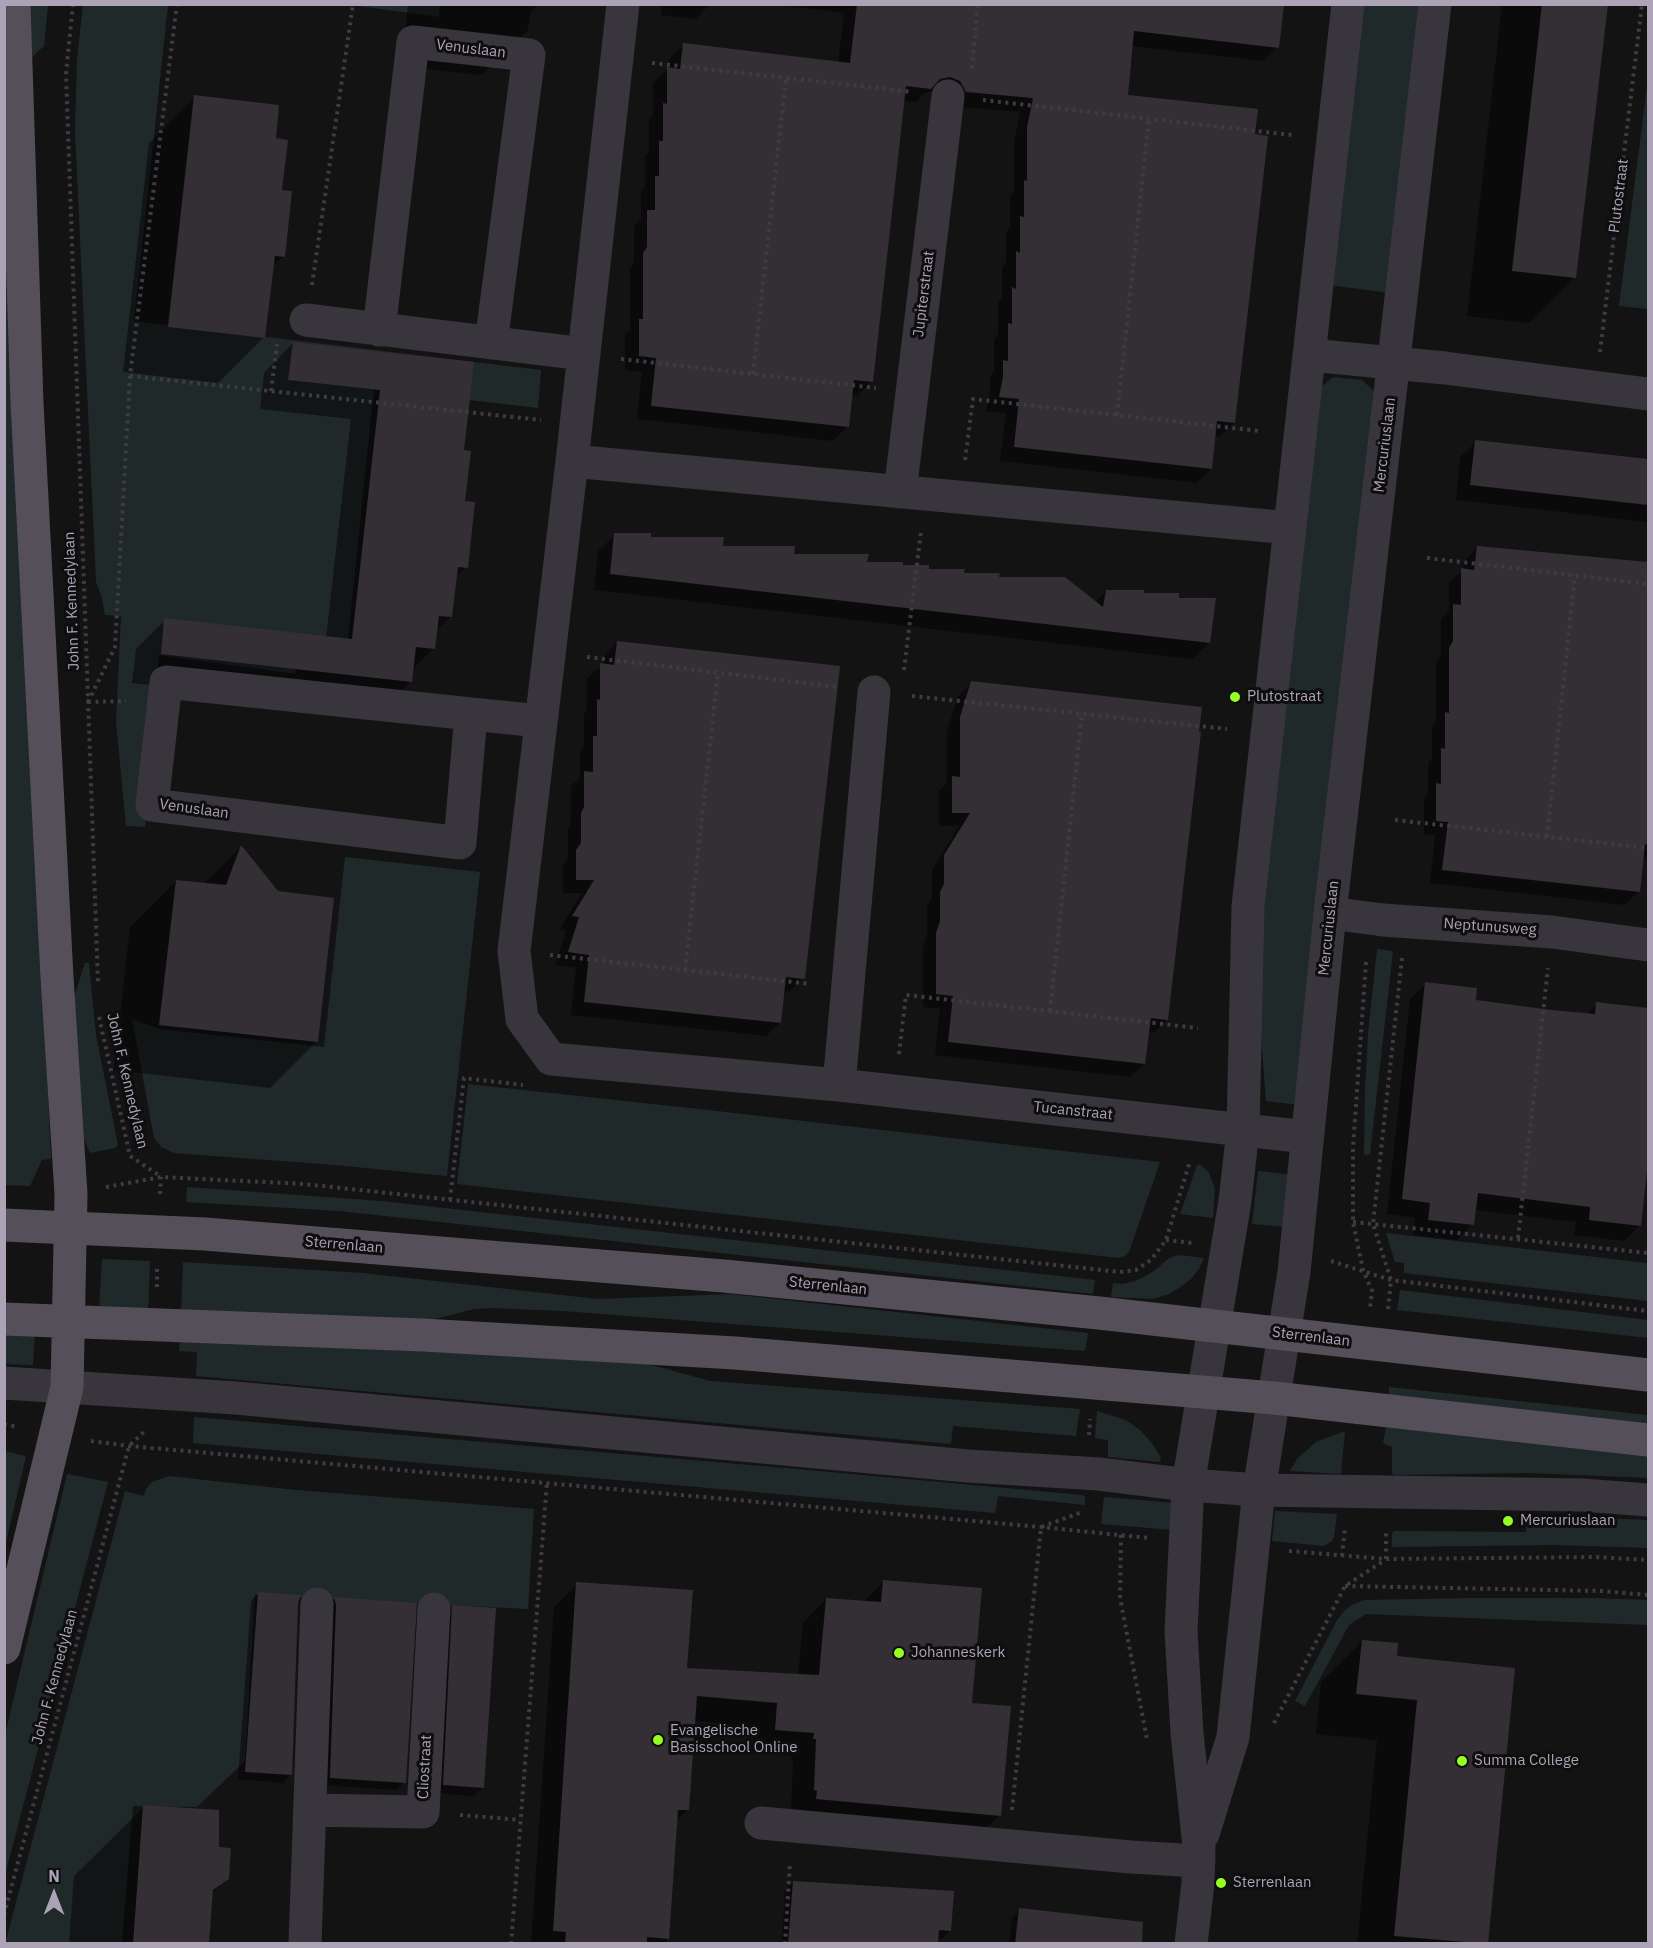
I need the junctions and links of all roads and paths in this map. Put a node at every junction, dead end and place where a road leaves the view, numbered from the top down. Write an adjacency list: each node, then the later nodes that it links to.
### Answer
1 (14, 4): 66 (main road)
2 (73, 4): 38 (path, John F. Kennedylaan)
3 (177, 4): 20 (path)
4 (353, 4): 13 (path)
5 (623, 4): 16 (street)
6 (978, 4): 11 (path)
7 (1348, 4): 17 (street, Mercuriuslaan)
8 (1435, 4): 18 (street, Mercuriuslaan)
9 (1642, 4): 21 (path, Plutostraat)
10 (786, 78): 19 (path)
11 (960, 86): 23 (street, Jupiterstraat)
12 (1149, 119): 25 (path)
13 (306, 321): 14 (street); 22 (path)
14 (379, 330): 15 (street); 15 (street, Venuslaan)
15 (490, 343): 16 (street)
16 (584, 354): 19 (path); 26 (street)
17 (1310, 355): 18 (street); 31 (street, Mercuriuslaan)
18 (1394, 364): 21 (street); 45 (street, Mercuriuslaan)
19 (753, 374): 23 (path)
20 (130, 376): 22 (path); 38 (path)
21 (1596, 388): 24 (street)
22 (271, 391): 26 (path)
23 (912, 392): 29 (street, Jupiterstraat)
24 (1648, 394)
25 (1117, 416): 27 (path); 30 (path)
26 (576, 424): 28 (street)
27 (1260, 431)
28 (572, 461): 29 (street); 41 (street)
29 (913, 493): 30 (street); 35 (path)
30 (960, 497): 31 (street)
31 (1290, 528): 60 (street, Mercuriuslaan)
32 (1427, 558): 33 (path)
33 (1575, 575): 34 (path); 43 (path)
34 (1648, 584)
35 (904, 671)
36 (718, 672): 51 (path)
37 (874, 692): 52 (street)
38 (88, 702): 53 (path, John F. Kennedylaan)
39 (471, 714): 39 (street, Venuslaan); 41 (street, Venuslaan)
40 (1082, 714): 54 (path)
41 (540, 721): 50 (street)
42 (1395, 820): 43 (path)
43 (1547, 837): 44 (path)
44 (1648, 848)
45 (1330, 913): 46 (street, Neptunusweg); 61 (street, Mercuriuslaan)
46 (1369, 918): 47 (street, Neptunusweg); 63 (path)
47 (1406, 921): 48 (street, Neptunusweg); 64 (path)
48 (1552, 932): 49 (street, Neptunusweg); 67 (path)
49 (1648, 945)
50 (514, 951): 51 (path); 57 (street)
51 (685, 970): 52 (path)
52 (848, 988): 58 (street)
53 (98, 992)
54 (1050, 1011): 56 (path); 59 (path)
55 (99, 1015): 62 (path, John F. Kennedylaan)
56 (1198, 1028)
57 (551, 1059): 58 (street, Tucanstraat); 62 (path)
58 (839, 1085): 59 (street, Tucanstraat)
59 (895, 1092): 60 (street, Tucanstraat)
60 (1243, 1130): 61 (street, Tucanstraat); 73 (street, Mercuriuslaan)
61 (1307, 1137): 74 (street, Mercuriuslaan)
62 (450, 1200): 68 (path)
63 (1353, 1222): 64 (path); 70 (path)
64 (1373, 1224): 67 (path)
65 (4, 1225): 66 (main road, Sterrenlaan)
66 (70, 1228): 72 (main road); 73 (main road, Sterrenlaan)
67 (1518, 1238): 69 (path)
68 (1166, 1240)
69 (1648, 1252)
70 (1648, 1311)
71 (4, 1319): 72 (main road)
72 (68, 1322): 77 (main road); 78 (main road)
73 (1214, 1326): 74 (main road, Sterrenlaan); 79 (street, Mercuriuslaan)
74 (1285, 1333): 75 (main road, Sterrenlaan); 80 (street, Mercuriuslaan)
75 (1648, 1375)
76 (4, 1383): 78 (street)
77 (1092, 1383): 79 (main road); 82 (path)
78 (67, 1387): 82 (street); 95 (main road)
79 (1204, 1391): 80 (main road); 84 (street, Mercuriuslaan)
80 (1274, 1398): 81 (main road); 85 (street, Mercuriuslaan)
81 (1648, 1440)
82 (1099, 1474): 84 (street); 87 (path)
83 (547, 1482): 87 (path); 100 (path); 104 (path, John F. Kennedylaan)
84 (1188, 1485): 85 (street); 103 (street, Mercuriuslaan)
85 (1259, 1490): 86 (street); 96 (street, Mercuriuslaan)
86 (1648, 1500)
87 (1041, 1527): 97 (path); 102 (path)
88 (1342, 1556): 89 (path)
89 (1386, 1559): 90 (path); 91 (path)
90 (1648, 1560)
91 (1345, 1586): 92 (path); 96 (path)
92 (1648, 1595)
93 (317, 1604): 98 (street)
94 (434, 1609): 99 (street, Cliostraat)
95 (4, 1648)
96 (1233, 1737): 103 (street, Mercuriuslaan)
97 (1149, 1747)
98 (310, 1810): 99 (street, Cliostraat); 105 (street)
99 (423, 1812): 100 (path)
100 (520, 1820): 106 (path)
101 (777, 1824): 102 (street); 107 (path)
102 (1009, 1846): 103 (street)
103 (1199, 1854): 108 (street, Mercuriuslaan)
104 (4, 1915)
105 (305, 1944)
106 (512, 1944)
107 (785, 1944)
108 (1191, 1944)

